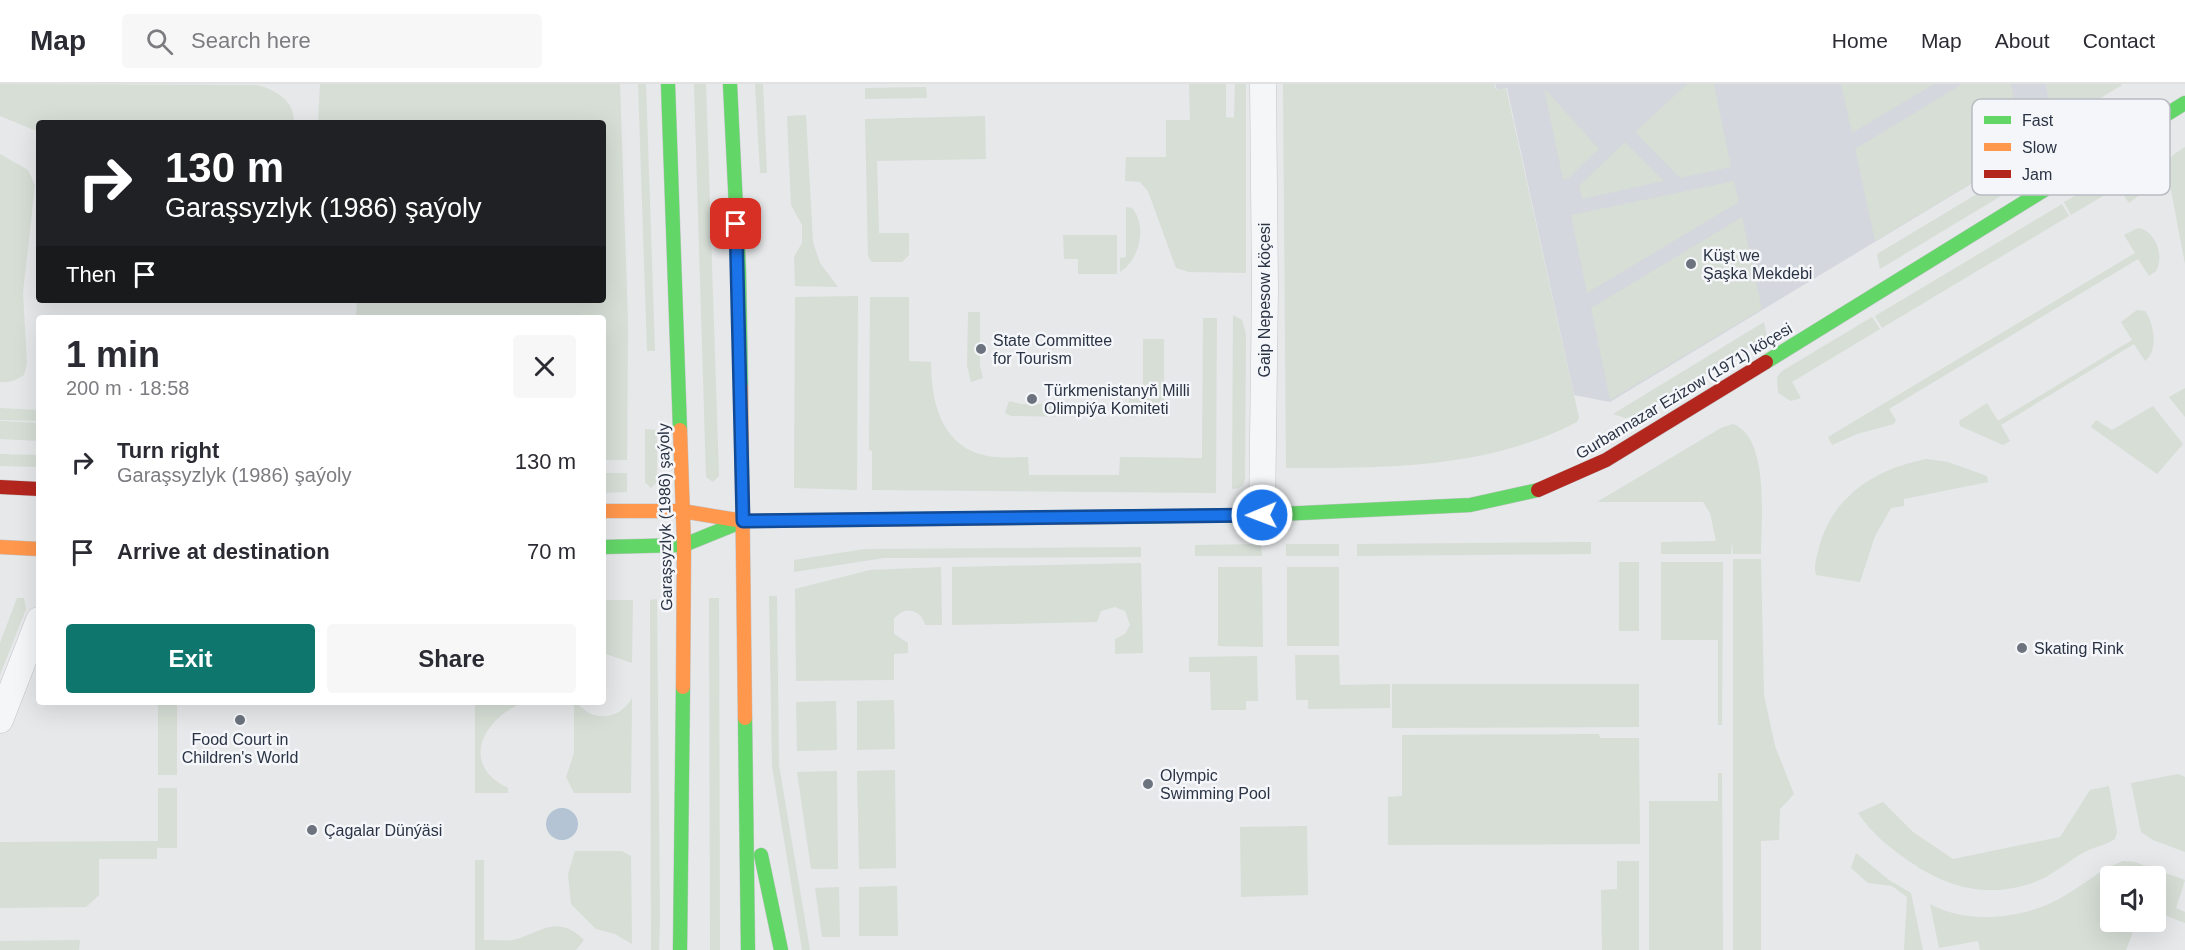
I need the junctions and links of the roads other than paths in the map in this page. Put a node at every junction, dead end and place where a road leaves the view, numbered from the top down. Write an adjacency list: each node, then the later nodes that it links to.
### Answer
1 (668, 84): 10 (street, Garaşsyzlyk (1986) şaýoly)
2 (730, 84): 12 (street)
3 (1263, 84): 11 (street, Gaip Nepesow köçesi)
4 (2185, 104): 5 (street, Gurbannazar Ezizow (1971) köçesi)
5 (2170, 113)
6 (2037, 195): 11 (street, Gurbannazar Ezizow (1971) köçesi)
7 (0, 488): 8 (street)
8 (36, 489)
9 (606, 511): 10 (street, Gurbannazar Ezizow (1971) köçesi)
10 (682, 511): 12 (street, Gurbannazar Ezizow (1971) köçesi); 13 (street, Garaşsyzlyk (1986) şaýoly)
11 (1262, 515): 12 (street, Gurbannazar Ezizow (1971) köçesi)
12 (743, 521): 13 (street, Gurbannazar Ezizow (1971) köçesi); 19 (street)
13 (684, 545): 15 (street, Gurbannazar Ezizow (1971) köçesi); 20 (street, Garaşsyzlyk (1986) şaýoly)
14 (0, 547): 16 (street)
15 (606, 548)
16 (36, 549)
17 (36, 628): 18 (street)
18 (0, 720)
19 (747, 785): 21 (street); 22 (street)
20 (680, 950)
21 (748, 950)
22 (781, 950)

